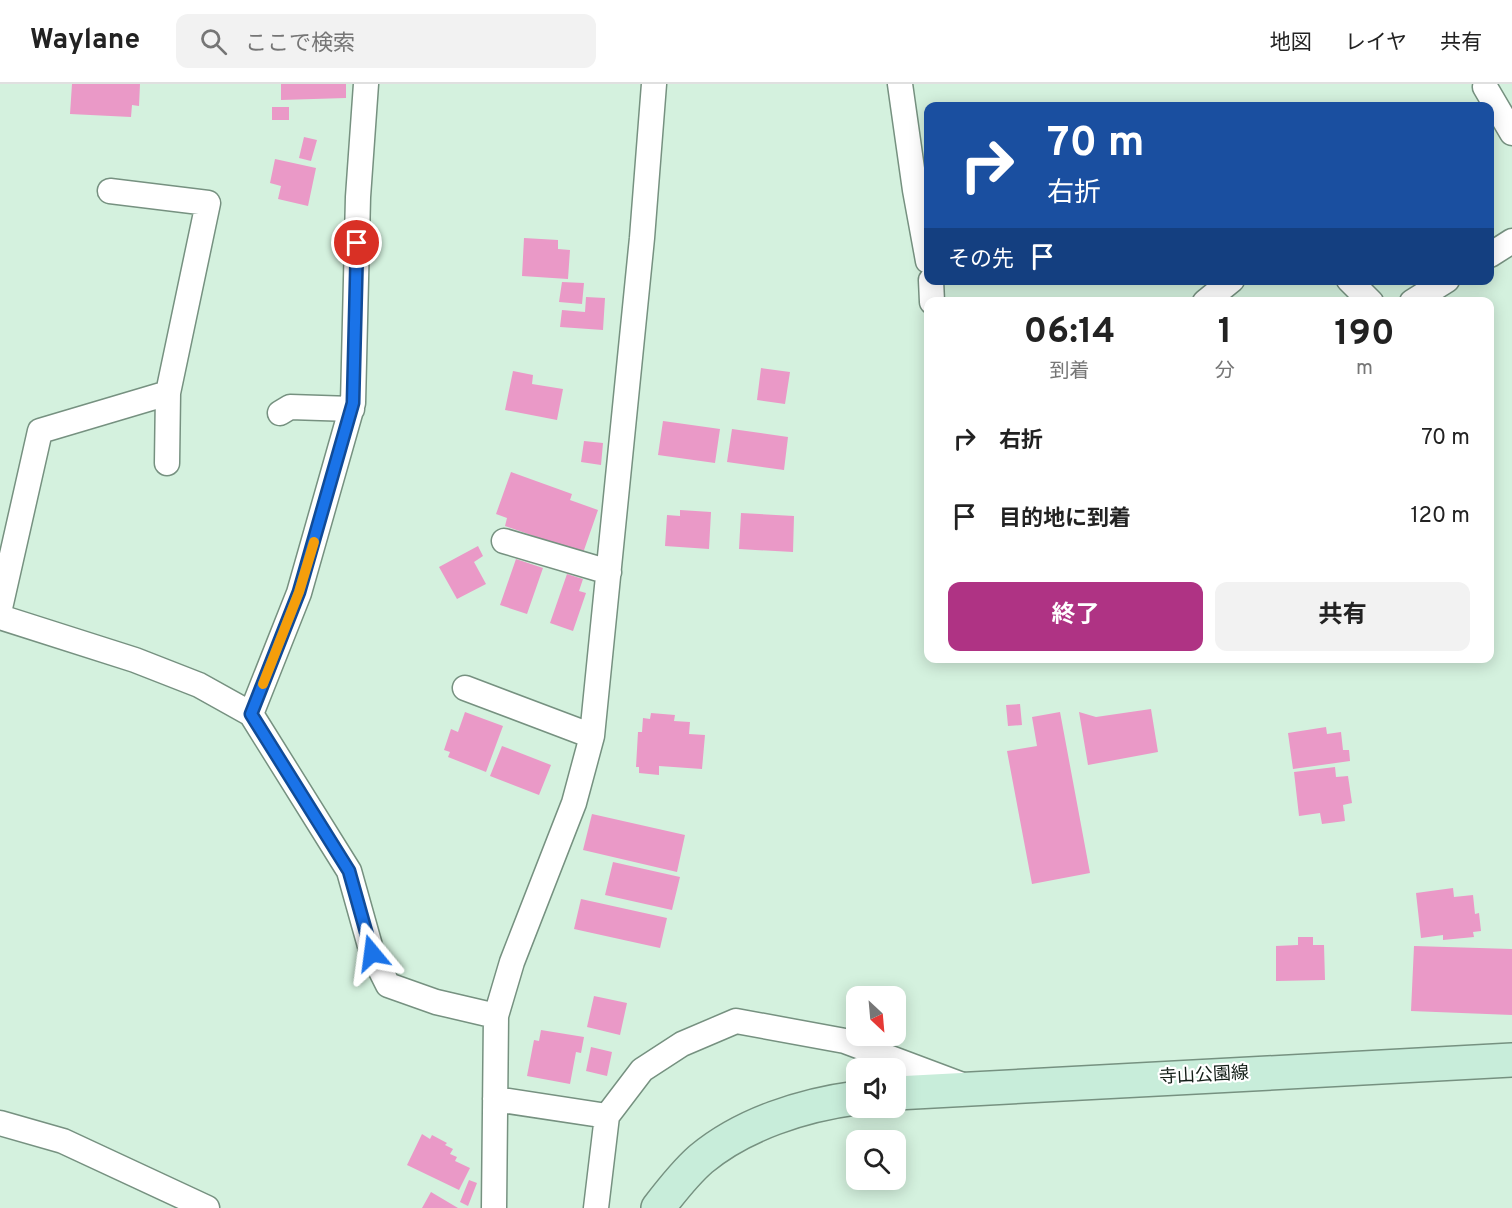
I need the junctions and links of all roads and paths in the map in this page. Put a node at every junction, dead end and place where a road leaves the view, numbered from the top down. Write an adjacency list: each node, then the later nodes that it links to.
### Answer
1 (366, 84): 19 (street)
2 (654, 84): 23 (street)
3 (900, 84): 9 (street)
4 (1485, 87): 6 (street)
5 (1494, 102): 7 (street)
6 (1494, 102)
7 (1512, 133)
8 (110, 191): 18 (street)
9 (924, 239)
10 (1512, 241): 11 (street)
11 (1494, 252)
12 (1226, 285): 15 (street)
13 (1353, 285): 16 (street)
14 (1439, 285): 17 (street)
15 (1211, 297)
16 (1366, 297)
17 (1420, 297)
18 (168, 393): 21 (street); 24 (street)
19 (352, 409): 20 (street); 27 (street)
20 (280, 413)
21 (167, 464)
22 (504, 541): 23 (street)
23 (609, 572): 28 (street)
24 (0, 608)
25 (0, 617): 27 (street)
26 (465, 688): 28 (street)
27 (251, 714): 29 (street)
28 (592, 736): 29 (street)
29 (496, 1016): 33 (street)
30 (1512, 1060): 31 (main road, 寺山公園線)
31 (971, 1088): 32 (main road, 寺山公園線); 35 (street)
32 (906, 1093)
33 (495, 1099): 35 (street); 38 (street)
34 (846, 1100): 40 (main road)
35 (607, 1116): 39 (street)
36 (0, 1123): 37 (street)
37 (207, 1208)
38 (494, 1208)
39 (596, 1208)
40 (658, 1208)

